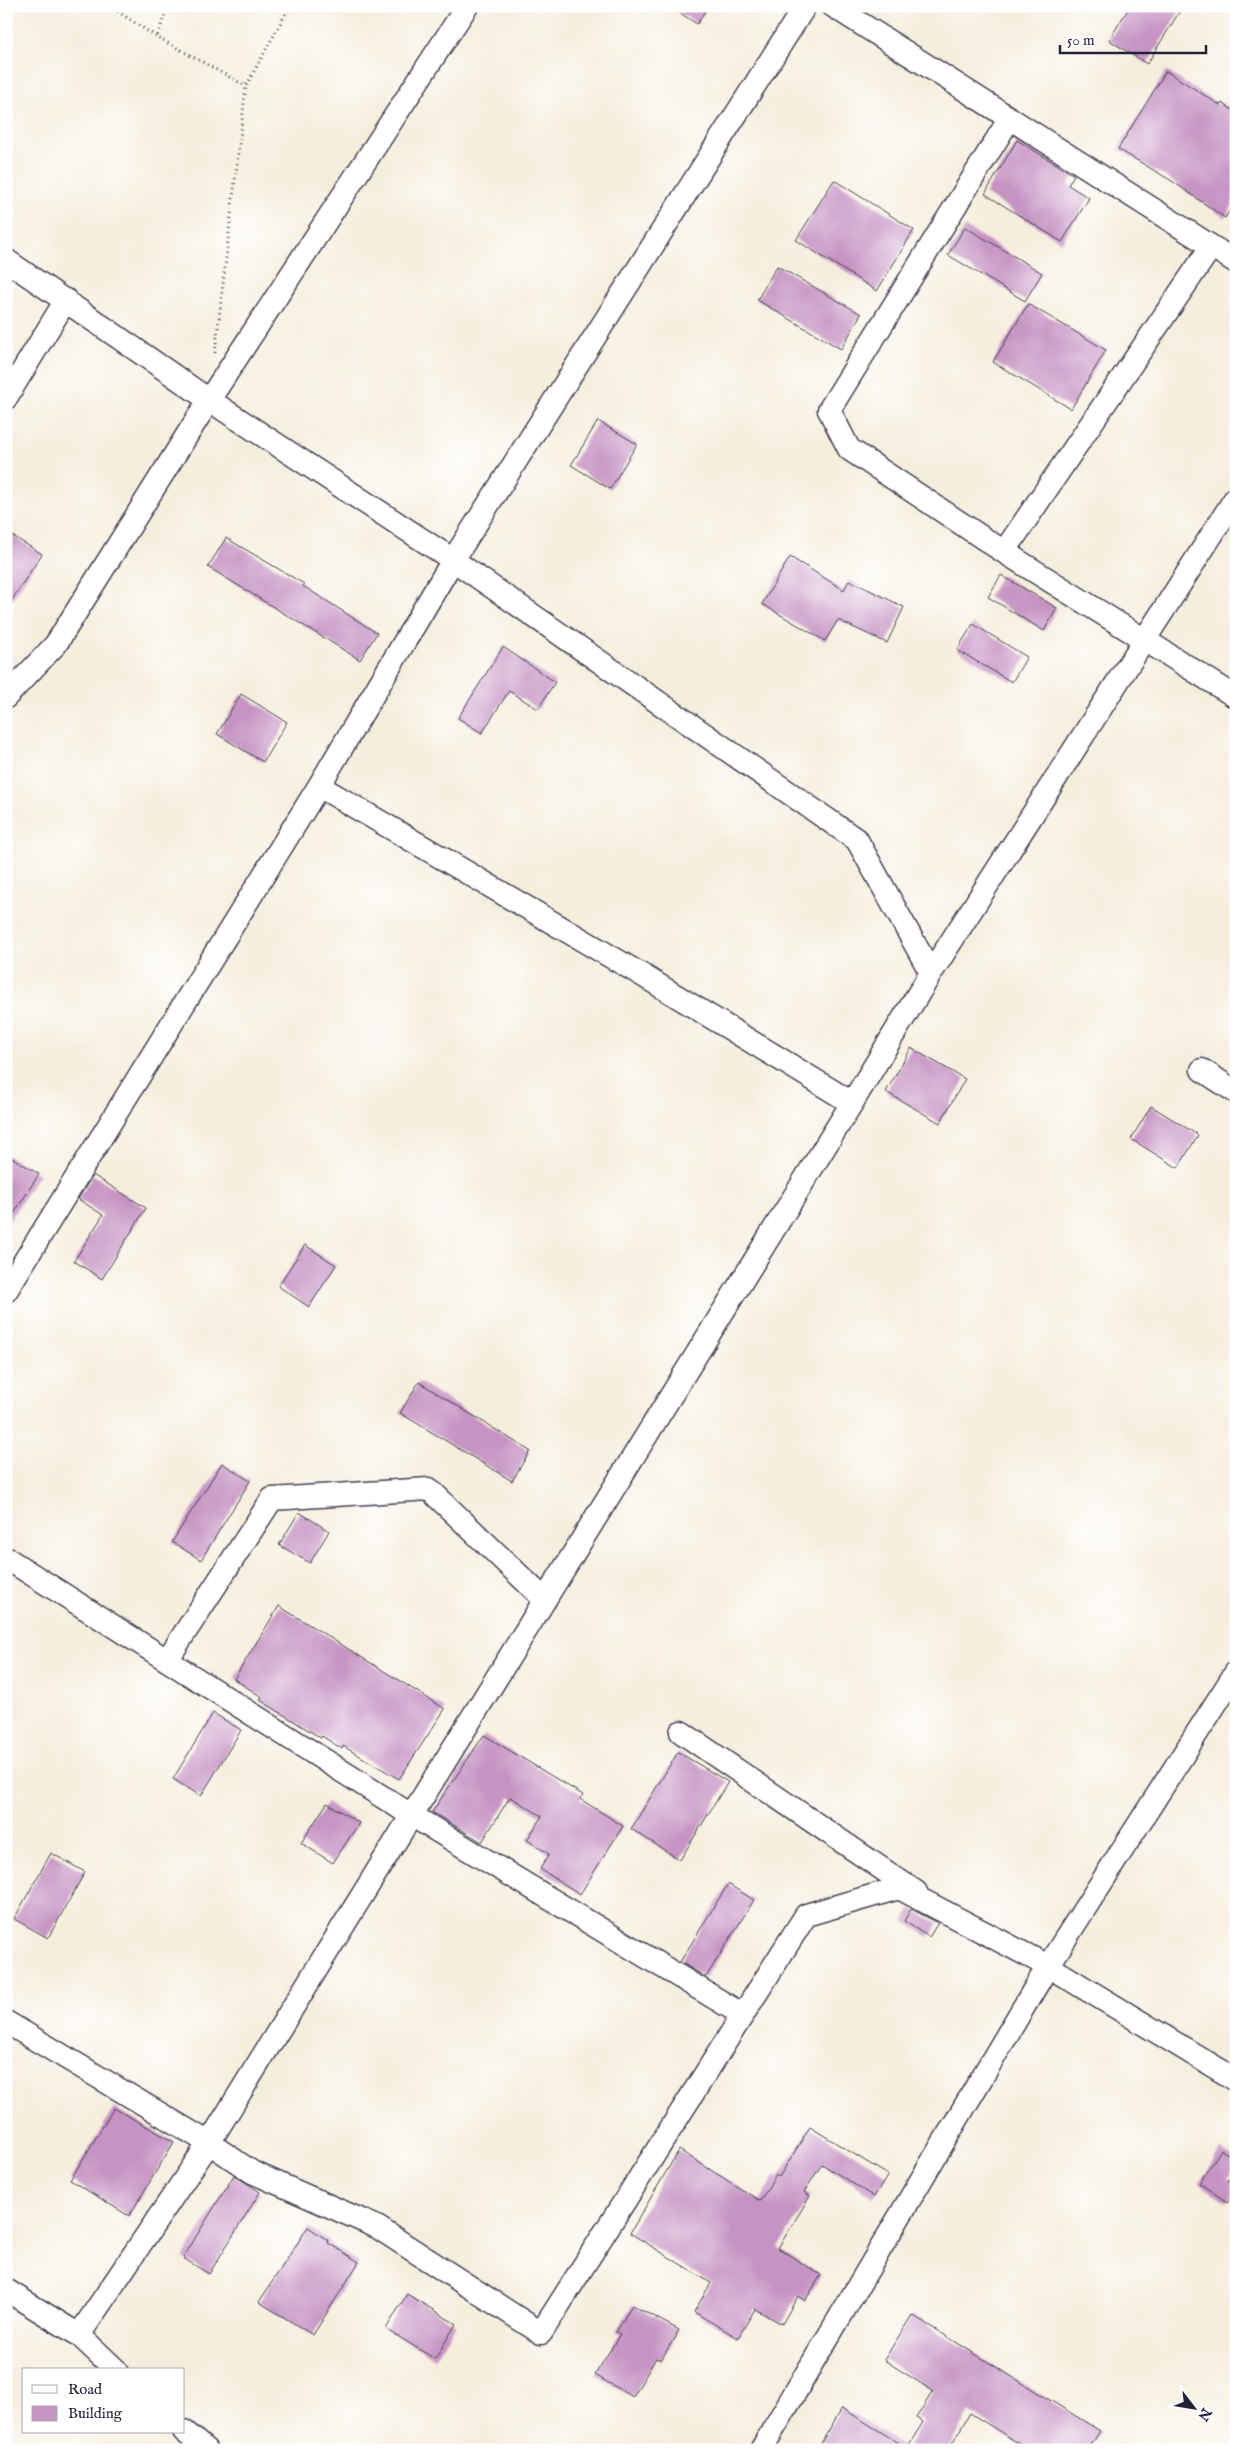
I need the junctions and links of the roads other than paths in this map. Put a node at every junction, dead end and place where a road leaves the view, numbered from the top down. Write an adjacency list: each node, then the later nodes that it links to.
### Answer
1 (467, 6): 10 (street)
2 (805, 6): 13 (street)
3 (833, 6): 4 (street)
4 (1010, 118): 5 (street); 12 (street)
5 (1211, 247): 7 (street); 12 (street)
6 (6, 260): 8 (street)
7 (1236, 262)
8 (66, 300): 9 (street); 10 (street)
9 (6, 398)
10 (209, 400): 13 (street); 16 (street)
11 (1236, 496): 14 (street)
12 (1004, 552): 14 (street)
13 (453, 560): 17 (street); 18 (street)
14 (1145, 640): 15 (street); 18 (street)
15 (1236, 696)
16 (6, 697)
17 (319, 786): 21 (street); 22 (street)
18 (930, 973): 21 (street)
19 (1202, 1070): 20 (street)
20 (1236, 1092)
21 (852, 1104): 24 (street)
22 (6, 1291)
23 (6, 1558): 25 (street)
24 (544, 1600): 25 (street); 28 (street)
25 (167, 1660): 28 (street)
26 (1236, 1672): 30 (street)
27 (682, 1732): 29 (street)
28 (411, 1815): 31 (street); 34 (street)
29 (944, 1910): 30 (street); 31 (street)
30 (1048, 1966): 33 (street); 40 (street)
31 (743, 2015): 34 (street)
32 (6, 2022): 34 (street)
33 (1236, 2080)
34 (209, 2142): 36 (street)
35 (6, 2290): 36 (street)
36 (79, 2335): 37 (street)
37 (114, 2368)
38 (185, 2432): 39 (street)
39 (206, 2450)
40 (761, 2450)

